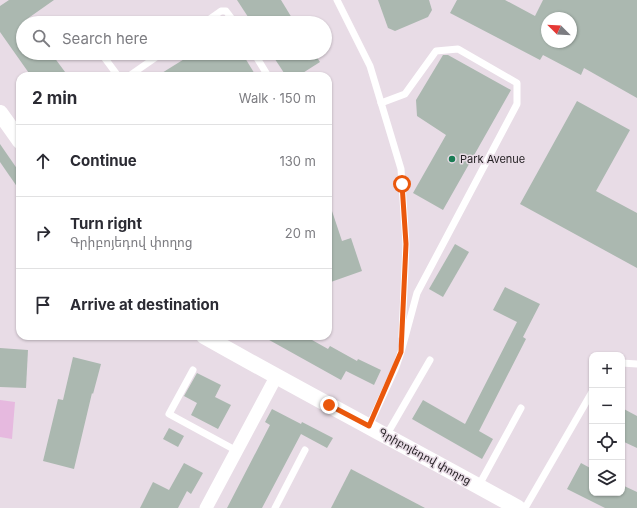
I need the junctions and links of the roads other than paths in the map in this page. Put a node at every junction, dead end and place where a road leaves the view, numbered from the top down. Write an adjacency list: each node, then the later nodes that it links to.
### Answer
1 (337, 0): 10 (lane)
2 (213, 16): 3 (lane)
3 (230, 16)
4 (106, 60): 7 (lane)
5 (152, 60): 8 (lane)
6 (258, 60): 9 (lane)
7 (115, 72)
8 (135, 72)
9 (266, 72)
10 (381, 103): 17 (lane); 17 (lane)
11 (0, 113): 13 (street)
12 (0, 124): 14 (street)
13 (16, 135)
14 (16, 146)
15 (199, 340): 22 (street, Գրիբոյեդով փողոց)
16 (210, 340): 22 (street, Գրիբոյեդով փողոց)
17 (401, 352): 25 (lane)
18 (430, 360): 26 (lane)
19 (625, 364): 20 (lane)
20 (637, 364)
21 (193, 370): 28 (lane)
22 (275, 380): 25 (street, Գրիբոյեդով փողոց); 26 (street, Գրիբոյեդով փողոց); 28 (street)
23 (589, 397): 34 (lane)
24 (521, 408): 29 (lane)
25 (369, 426): 26 (street, Գրիբոյեդով փողոց)
26 (385, 438): 29 (street, Գրիբոյեդով փողոց)
27 (305, 450): 31 (lane)
28 (237, 451): 30 (street)
29 (477, 489): 32 (street, Գրիբոյեդով փողոց); 33 (street, Գրիբոյեդով փողոց)
30 (206, 508)
31 (275, 508)
32 (504, 508)
33 (518, 508)
34 (525, 508)

